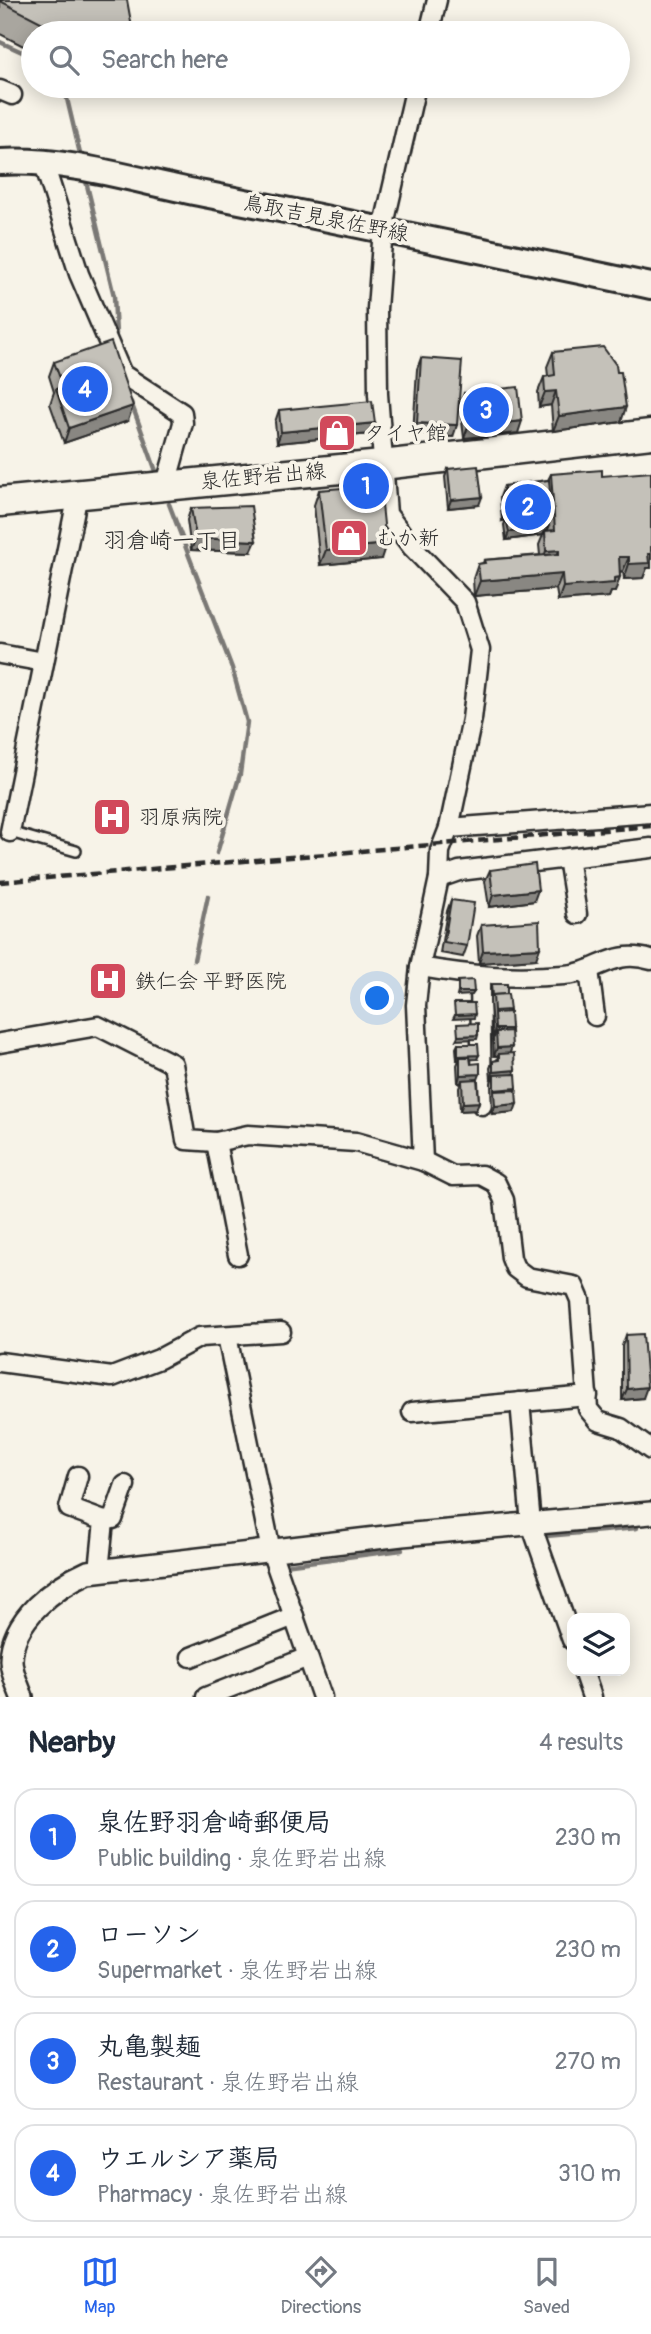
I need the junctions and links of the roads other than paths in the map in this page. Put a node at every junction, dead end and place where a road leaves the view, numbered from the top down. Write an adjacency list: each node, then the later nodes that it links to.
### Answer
1 (437, 0): 2 (street)
2 (432, 21)
3 (413, 98): 6 (street)
4 (0, 162): 5 (main road, 鳥取吉見泉佐野線)
5 (44, 164): 6 (main road, 鳥取吉見泉佐野線); 10 (street)
6 (383, 229): 7 (main road, 鳥取吉見泉佐野線); 9 (street)
7 (651, 286)
8 (651, 434): 9 (main road, 泉佐野岩出線)
9 (382, 465): 10 (main road, 泉佐野岩出線); 16 (street)
10 (166, 484): 11 (main road, 泉佐野岩出線)
11 (78, 494): 12 (main road, 泉佐野岩出線); 14 (street)
12 (0, 502)
13 (0, 654): 14 (street)
14 (44, 662): 17 (street)
15 (651, 813): 16 (street)
16 (449, 828): 21 (street)
17 (10, 832): 19 (lane)
18 (651, 848): 20 (street)
19 (76, 851)
20 (568, 858): 21 (street); 22 (street)
21 (439, 878): 24 (street)
22 (577, 914)
23 (650, 957): 25 (street)
24 (420, 967): 26 (street); 31 (street)
25 (589, 970): 26 (street); 27 (street)
26 (480, 978): 29 (street)
27 (595, 1016)
28 (0, 1043): 30 (street)
29 (482, 1105)
30 (216, 1142): 31 (street); 32 (street)
31 (423, 1161): 36 (street)
32 (238, 1255)
33 (281, 1332): 34 (street)
34 (227, 1336): 35 (street); 45 (street)
35 (0, 1362)
36 (587, 1396): 37 (street); 39 (street)
37 (520, 1402): 38 (street); 44 (street)
38 (412, 1412)
39 (651, 1450)
40 (78, 1476): 43 (street)
41 (125, 1485): 43 (street)
42 (651, 1513): 44 (street)
43 (104, 1521): 46 (street)
44 (531, 1524): 45 (street); 48 (street)
45 (271, 1551): 46 (street); 47 (street)
46 (99, 1571): 49 (street)
47 (294, 1616): 50 (street); 51 (street)
48 (567, 1626)
49 (7, 1634): 54 (street)
50 (191, 1657)
51 (308, 1657): 53 (street); 55 (street)
52 (585, 1676): 56 (street)
53 (320, 1696)
54 (22, 1697)
55 (206, 1697)
56 (593, 1697)

